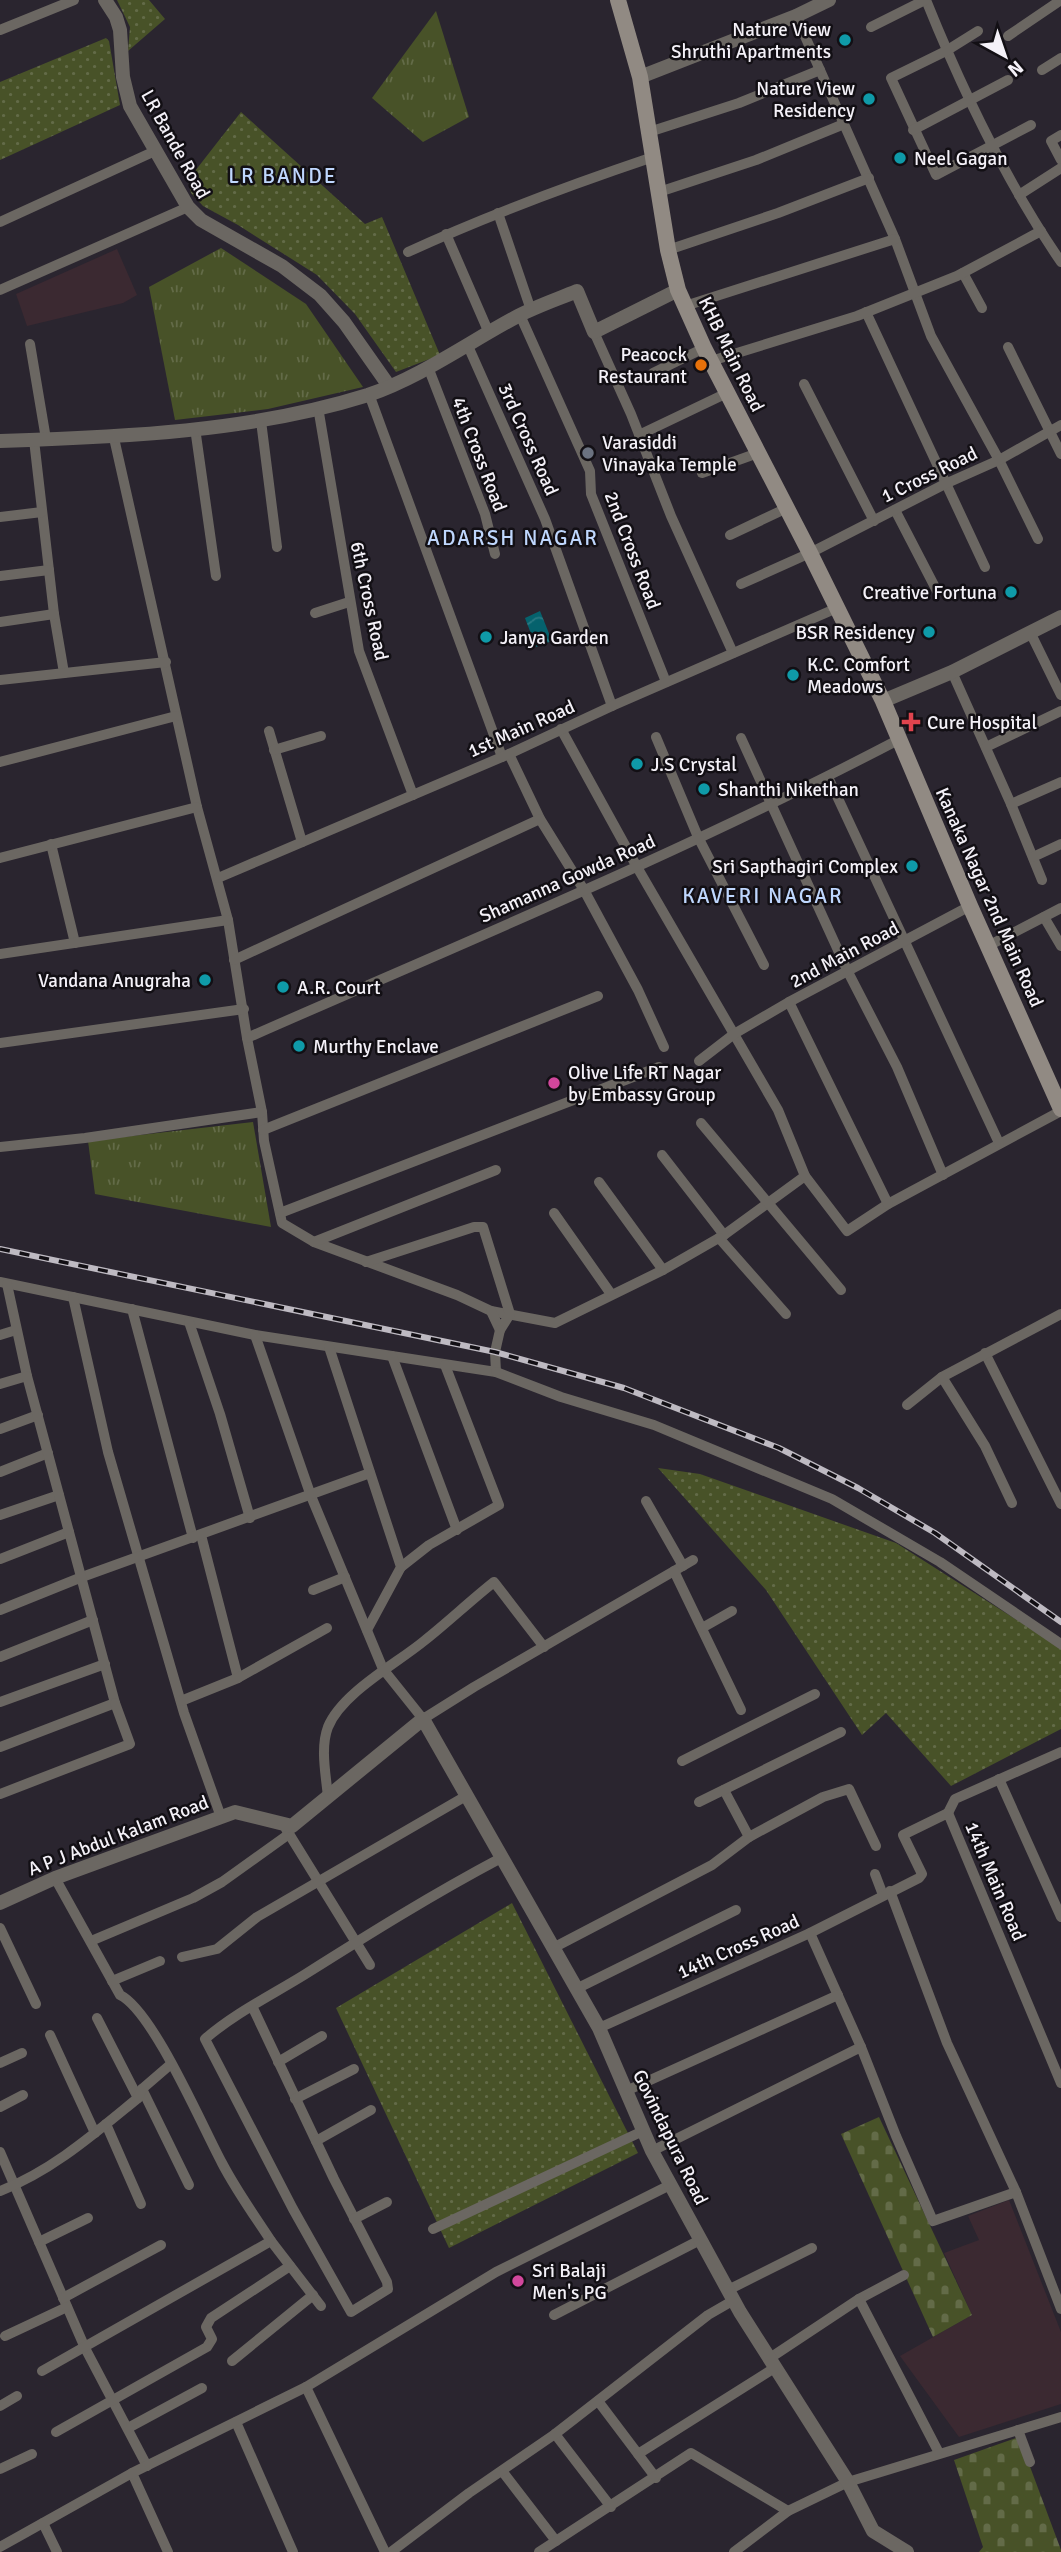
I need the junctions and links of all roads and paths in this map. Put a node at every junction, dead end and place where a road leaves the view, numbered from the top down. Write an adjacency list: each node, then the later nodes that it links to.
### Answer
1 (74, 0): 9 (street)
2 (105, 0): 25 (street, LR Bande Road)
3 (618, 0): 16 (main road, KHB Main Road)
4 (828, 0): 7 (street)
5 (925, 0): 8 (street); 12 (street)
6 (1061, 0): 11 (street)
7 (796, 16): 15 (street); 16 (street)
8 (871, 27)
9 (0, 30)
10 (978, 31): 12 (street)
11 (1008, 36)
12 (947, 51): 18 (street); 21 (street)
13 (1061, 58): 14 (street)
14 (1042, 70)
15 (820, 71): 19 (street); 22 (street)
16 (640, 77): 22 (main road, KHB Main Road)
17 (1008, 80): 18 (street)
18 (969, 102): 21 (street); 24 (street)
19 (844, 124): 29 (street); 30 (street)
20 (1031, 125): 24 (street)
21 (913, 130): 24 (street)
22 (649, 132): 26 (main road, KHB Main Road)
23 (1061, 135): 27 (street)
24 (991, 145): 31 (street)
25 (155, 151): 32 (street, LR Bande Road); 34 (street)
26 (653, 157): 30 (main road, KHB Main Road); 33 (street)
27 (1061, 160)
28 (1061, 169): 31 (street)
29 (869, 178): 37 (street); 38 (street)
30 (659, 192): 38 (main road, KHB Main Road)
31 (1019, 195): 35 (street)
32 (188, 207): 42 (street); 57 (street, LR Bande Road)
33 (498, 213): 36 (street); 47 (street, 2nd Cross Road)
34 (0, 222)
35 (1041, 231): 40 (street); 41 (street)
36 (446, 234): 39 (street); 49 (street)
37 (895, 239): 43 (street); 44 (street)
38 (668, 250): 44 (main road, KHB Main Road)
39 (408, 252)
40 (1061, 262)
41 (963, 273): 43 (street); 45 (street)
42 (0, 290)
43 (914, 293): 46 (street); 71 (street)
44 (681, 298): 48 (street); 53 (main road, KHB Main Road)
45 (982, 308)
46 (866, 312): 53 (street); 73 (street)
47 (525, 313): 48 (street); 49 (street); 102 (street, 2nd Cross Road)
48 (594, 332): 65 (street)
49 (489, 333): 51 (street)
50 (30, 344): 67 (street)
51 (468, 346): 54 (street); 105 (street, 3rd Cross Road)
52 (1008, 347): 64 (street)
53 (708, 354): 55 (street); 58 (main road, KHB Main Road)
54 (428, 367): 57 (street); 83 (street, 4th Cross Road)
55 (653, 373)
56 (804, 384): 78 (street)
57 (389, 386): 59 (street)
58 (727, 393): 65 (street); 69 (main road, KHB Main Road)
59 (369, 394): 60 (street); 116 (street)
60 (318, 407): 61 (street); 90 (street, 6th Cross Road)
61 (261, 421): 63 (street); 81 (street)
62 (1061, 425): 64 (street, 1 Cross Road)
63 (195, 428): 66 (street); 87 (street)
64 (1049, 432): 70 (street); 71 (street, 1 Cross Road)
65 (639, 435): 97 (street)
66 (114, 438): 67 (street); 98 (street)
67 (40, 440): 68 (street); 76 (street)
68 (0, 441)
69 (758, 453): 72 (street); 74 (main road, KHB Main Road)
70 (1061, 454)
71 (999, 460): 73 (street, 1 Cross Road); 80 (street)
72 (702, 473)
73 (945, 484): 75 (street, 1 Cross Road); 84 (street)
74 (787, 508): 79 (street); 82 (main road, KHB Main Road)
75 (895, 510): 78 (street, 1 Cross Road); 89 (street)
76 (42, 512): 77 (street); 85 (street)
77 (0, 517)
78 (874, 521): 82 (street, 1 Cross Road)
79 (730, 535)
80 (1038, 538)
81 (277, 547)
82 (810, 552): 88 (street, 1 Cross Road); 91 (main road, KHB Main Road)
83 (495, 554)
84 (985, 567)
85 (49, 570): 86 (street); 93 (street)
86 (0, 576)
87 (216, 576)
88 (741, 584)
89 (937, 591)
90 (349, 602): 92 (street); 120 (street, 6th Cross Road)
91 (837, 608): 97 (street, 1st Main Road); 104 (main road, KHB Main Road)
92 (315, 613)
93 (54, 614): 95 (street); 100 (street)
94 (1061, 617): 96 (street)
95 (0, 622)
96 (1030, 632): 99 (street); 103 (street)
97 (733, 653): 102 (street, 1st Main Road)
98 (166, 662): 100 (street); 107 (street)
99 (952, 672): 104 (street); 114 (street)
100 (64, 673): 101 (street)
101 (0, 680)
102 (666, 682): 105 (street, 1st Main Road)
103 (1061, 695)
104 (883, 701): 113 (main road, Kanaka Nagar 2nd Main Road)
105 (612, 706): 108 (street, 1st Main Road)
106 (1061, 711): 114 (street)
107 (177, 716): 117 (street); 123 (street)
108 (561, 730): 116 (street, 1st Main Road); 131 (street)
109 (269, 731): 115 (street)
110 (321, 736): 115 (street)
111 (656, 737): 125 (street)
112 (741, 738): 121 (street)
113 (898, 740): 118 (street, Shamanna Gowda Road); 135 (main road, Kanaka Nagar 2nd Main Road)
114 (986, 747): 122 (street)
115 (274, 750): 126 (street)
116 (506, 756): 120 (street, 1st Main Road); 124 (street)
117 (0, 761)
118 (828, 777): 121 (street, Shamanna Gowda Road); 139 (street)
119 (1061, 782): 122 (street)
120 (413, 795): 126 (street, 1st Main Road)
121 (769, 804): 125 (street, Shamanna Gowda Road); 146 (street)
122 (1011, 804): 129 (street)
123 (197, 807): 127 (street); 132 (street)
124 (540, 819): 134 (street); 144 (street)
125 (698, 837): 131 (street, Shamanna Gowda Road); 145 (street)
126 (302, 842): 132 (street, 1st Main Road)
127 (51, 844): 130 (street); 140 (street)
128 (1061, 844): 129 (street)
129 (1033, 857): 133 (street)
130 (0, 858)
131 (637, 867): 134 (street, Shamanna Gowda Road); 150 (street)
132 (218, 877): 138 (street)
133 (1042, 880)
134 (584, 890): 151 (street, Shamanna Gowda Road); 153 (street)
135 (970, 906): 139 (street, 2nd Main Road); 141 (main road, Kanaka Nagar 2nd Main Road)
136 (1061, 908): 137 (street)
137 (1045, 917): 141 (street); 142 (street)
138 (228, 920): 140 (street); 144 (street)
139 (905, 942): 146 (street, 2nd Main Road); 160 (street)
140 (75, 943): 143 (street)
141 (988, 946): 156 (main road, Kanaka Nagar 2nd Main Road)
142 (1061, 946)
143 (0, 954)
144 (234, 961): 149 (street)
145 (764, 965)
146 (848, 972): 148 (street, 2nd Main Road); 164 (street)
147 (598, 996): 159 (street)
148 (789, 1002): 150 (street, 2nd Main Road); 168 (street)
149 (244, 1009): 151 (street); 152 (street)
150 (734, 1034): 154 (street, 2nd Main Road); 165 (street)
151 (247, 1038): 157 (street)
152 (0, 1044)
153 (664, 1047)
154 (699, 1060)
155 (659, 1067): 169 (street)
156 (1060, 1104): 160 (street)
157 (261, 1112): 159 (street); 161 (street)
158 (701, 1124): 167 (street)
159 (263, 1130): 169 (street)
160 (999, 1143): 164 (street)
161 (0, 1147)
162 (662, 1155): 171 (street)
163 (496, 1170): 172 (street)
164 (943, 1175): 168 (street)
165 (805, 1176): 167 (street); 168 (street)
166 (599, 1182): 174 (street)
167 (768, 1203): 171 (street); 176 (street)
168 (888, 1204)
169 (280, 1213): 172 (street)
170 (554, 1213): 177 (street)
171 (721, 1237): 174 (street); 182 (street)
172 (314, 1242): 173 (street)
173 (366, 1262): 180 (street); 181 (street)
174 (663, 1270): 177 (street)
175 (4, 1283): 178 (street); 185 (street)
176 (841, 1290)
177 (611, 1294): 181 (street)
178 (73, 1297): 179 (street); 213 (street)
179 (132, 1309): 184 (street); 212 (street)
180 (491, 1311): 181 (street); 186 (street)
181 (510, 1314): 186 (street)
182 (786, 1314)
183 (1061, 1314): 190 (street)
184 (189, 1322): 188 (street); 209 (street)
185 (16, 1330): 187 (street); 194 (street)
186 (500, 1330): 193 (street)
187 (0, 1335)
188 (255, 1335): 189 (street); 204 (street)
189 (329, 1347): 191 (street); 202 (street)
190 (985, 1353): 195 (street); 207 (street)
191 (392, 1356): 192 (street); 210 (street)
192 (445, 1364): 193 (street); 210 (street)
193 (496, 1372): 226 (street)
194 (27, 1376): 196 (street); 198 (street)
195 (942, 1377): 197 (street); 206 (street)
196 (0, 1384)
197 (907, 1405)
198 (38, 1415): 199 (street); 200 (street)
199 (0, 1429)
200 (48, 1453): 201 (street); 203 (street)
201 (0, 1472)
202 (370, 1473): 204 (street); 216 (street)
203 (59, 1495): 208 (street); 211 (street)
204 (311, 1496): 209 (street); 218 (street)
205 (646, 1501): 215 (street)
206 (1012, 1503)
207 (1061, 1504)
208 (0, 1515)
209 (250, 1518): 212 (street)
210 (457, 1530): 216 (street)
211 (69, 1532): 214 (street); 217 (street)
212 (197, 1536): 213 (street); 231 (street)
213 (140, 1557): 217 (street); 233 (street)
214 (0, 1559)
215 (683, 1566): 224 (street); 227 (street)
216 (401, 1567): 225 (street)
217 (82, 1577): 220 (street); 222 (street)
218 (345, 1577): 219 (street); 225 (street)
219 (313, 1590)
220 (0, 1610)
221 (732, 1611): 224 (street)
222 (93, 1620): 228 (street); 229 (street)
223 (327, 1628): 231 (street)
224 (702, 1628): 236 (street)
225 (367, 1630): 230 (street)
226 (1061, 1644)
227 (544, 1647): 230 (street); 237 (street)
228 (0, 1657)
229 (105, 1664): 234 (street); 235 (street)
230 (383, 1669): 237 (street); 246 (street)
231 (238, 1678): 233 (street)
232 (815, 1693): 241 (street)
233 (181, 1701): 249 (street)
234 (0, 1702)
235 (115, 1703): 239 (street); 244 (street)
236 (741, 1710)
237 (423, 1720): 245 (street, Govindapura Road); 246 (street)
238 (841, 1732): 243 (street)
239 (0, 1747)
240 (1061, 1752): 242 (street)
241 (682, 1761)
242 (999, 1779): 248 (street); 260 (street)
243 (724, 1790): 247 (street); 251 (street)
244 (0, 1794)
245 (466, 1796): 253 (street, Govindapura Road); 256 (street)
246 (328, 1797): 250 (street)
247 (699, 1802)
248 (948, 1813): 257 (street, 14th Main Road); 284 (street, 14th Main Road)
249 (221, 1817): 250 (street, A P J Abdul Kalam Road); 255 (street, A P J Abdul Kalam Road)
250 (285, 1829): 256 (street); 263 (street)
251 (749, 1838): 252 (street); 265 (street)
252 (876, 1846)
253 (502, 1858): 264 (street); 265 (street, Govindapura Road)
254 (875, 1874): 257 (street)
255 (55, 1878): 258 (street, A P J Abdul Kalam Road); 263 (street)
256 (320, 1883): 264 (street); 266 (street)
257 (887, 1893): 262 (street, 14th Cross Road); 301 (street)
258 (0, 1903)
259 (736, 1910): 270 (street)
260 (1061, 1917)
261 (0, 1928): 272 (street)
262 (810, 1933): 271 (street); 275 (street, 14th Cross Road)
263 (91, 1941): 269 (street)
264 (355, 1941): 268 (street); 273 (street)
265 (553, 1948): 270 (street, Govindapura Road)
266 (182, 1957)
267 (160, 1961): 269 (street)
268 (370, 1965)
269 (112, 1981): 282 (street)
270 (576, 1989): 275 (street, Govindapura Road)
271 (838, 1995): 278 (street); 285 (street)
272 (36, 2004)
273 (252, 2006): 280 (street); 305 (street)
274 (97, 2018): 286 (street)
275 (599, 2028): 285 (street, Govindapura Road)
276 (50, 2035): 293 (street)
277 (322, 2036): 280 (street)
278 (861, 2047): 295 (street); 301 (street)
279 (22, 2053): 281 (street)
280 (278, 2062): 288 (street)
281 (0, 2063)
282 (172, 2064): 286 (street); 308 (street)
283 (354, 2069): 288 (street)
284 (1061, 2083)
285 (626, 2091): 292 (street, Govindapura Road)
286 (140, 2094): 291 (street); 298 (street)
287 (23, 2095): 289 (street)
288 (295, 2099): 294 (street)
289 (0, 2107)
290 (371, 2110): 294 (street)
291 (106, 2124): 293 (street); 303 (street)
292 (643, 2131): 295 (street, Govindapura Road); 306 (street)
293 (95, 2133): 297 (street)
294 (316, 2141): 305 (street)
295 (652, 2151): 299 (street, Govindapura Road)
296 (0, 2152): 297 (street)
297 (15, 2185): 300 (street); 309 (street)
298 (189, 2185)
299 (670, 2185): 307 (street, Govindapura Road); 327 (street)
300 (0, 2191)
301 (1016, 2192): 319 (street)
302 (387, 2202): 305 (street)
303 (141, 2204)
304 (88, 2218): 309 (street)
305 (354, 2219)
306 (433, 2230)
307 (700, 2240): 315 (street, Govindapura Road); 320 (street)
308 (271, 2241): 312 (street); 322 (street)
309 (39, 2242): 317 (street)
310 (161, 2245): 317 (street)
311 (812, 2248): 315 (street)
312 (290, 2266): 314 (street); 329 (street)
313 (904, 2274): 316 (street)
314 (313, 2295): 318 (street); 323 (street)
315 (731, 2295): 324 (street, Govindapura Road); 330 (street)
316 (859, 2299): 324 (street); 340 (street)
317 (65, 2302): 321 (street); 322 (street)
318 (321, 2306)
319 (1061, 2308)
320 (554, 2315)
321 (5, 2336)
322 (85, 2348): 325 (street); 329 (street)
323 (232, 2361)
324 (773, 2363): 339 (street); 347 (street, Govindapura Road)
325 (42, 2371)
326 (202, 2388): 334 (street)
327 (306, 2388): 333 (street); 356 (street)
328 (17, 2396): 331 (street)
329 (112, 2399): 334 (street); 336 (street)
330 (598, 2401): 337 (street); 339 (street)
331 (0, 2406)
332 (1061, 2417): 335 (street)
333 (236, 2422): 342 (street); 355 (street)
334 (128, 2428): 342 (street)
335 (1018, 2430): 340 (street); 341 (street)
336 (55, 2431)
337 (555, 2434): 344 (street); 348 (street)
338 (32, 2454): 343 (street)
339 (638, 2454): 346 (street)
340 (939, 2454): 347 (street)
341 (1030, 2462)
342 (147, 2466): 345 (street)
343 (0, 2469)
344 (502, 2470): 351 (street); 357 (street)
345 (132, 2473): 350 (street); 354 (street)
346 (656, 2478): 348 (street); 349 (street)
347 (848, 2482): 349 (street); 360 (street, Govindapura Road)
348 (611, 2507): 351 (street)
349 (788, 2511): 359 (street)
350 (43, 2523): 352 (street); 353 (street)
351 (556, 2541): 358 (street)
352 (0, 2547)
353 (57, 2552)
354 (168, 2552)
355 (293, 2552)
356 (385, 2552)
357 (391, 2552)
358 (539, 2552)
359 (734, 2552)
360 (907, 2552)

